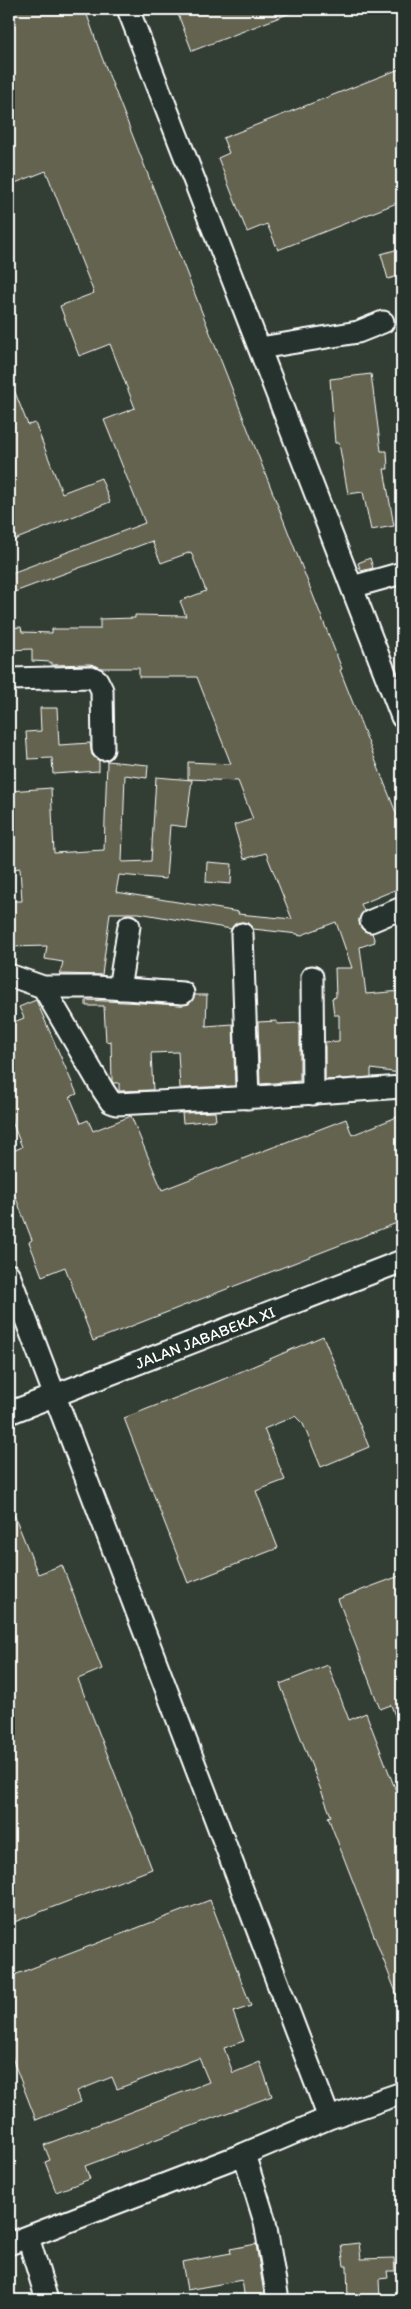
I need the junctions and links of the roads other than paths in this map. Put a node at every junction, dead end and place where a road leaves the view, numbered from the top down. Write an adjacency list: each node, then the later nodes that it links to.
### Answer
1 (128, 9): 3 (street)
2 (383, 322): 3 (street)
3 (260, 348): 5 (street)
4 (402, 573): 5 (street)
5 (352, 587): 7 (street)
6 (9, 679): 8 (street)
7 (402, 717)
8 (103, 749)
9 (402, 908): 10 (street)
10 (371, 921)
11 (129, 926): 16 (street)
12 (242, 934): 20 (street)
13 (9, 975): 15 (street)
14 (312, 978): 19 (street)
15 (43, 987): 16 (street); 20 (street)
16 (119, 989): 17 (street)
17 (183, 993)
18 (402, 1087): 19 (street)
19 (313, 1094): 20 (street)
20 (248, 1098)
21 (402, 1261): 23 (street, JALAN JABABEKA XI)
22 (9, 1275): 23 (street)
23 (55, 1396): 24 (street, JALAN JABABEKA XI); 26 (street)
24 (9, 1413)
25 (402, 2093): 26 (street)
26 (329, 2118): 27 (street)
27 (244, 2154): 28 (street); 30 (street)
28 (18, 2241): 29 (street)
29 (47, 2300)
30 (278, 2300)

